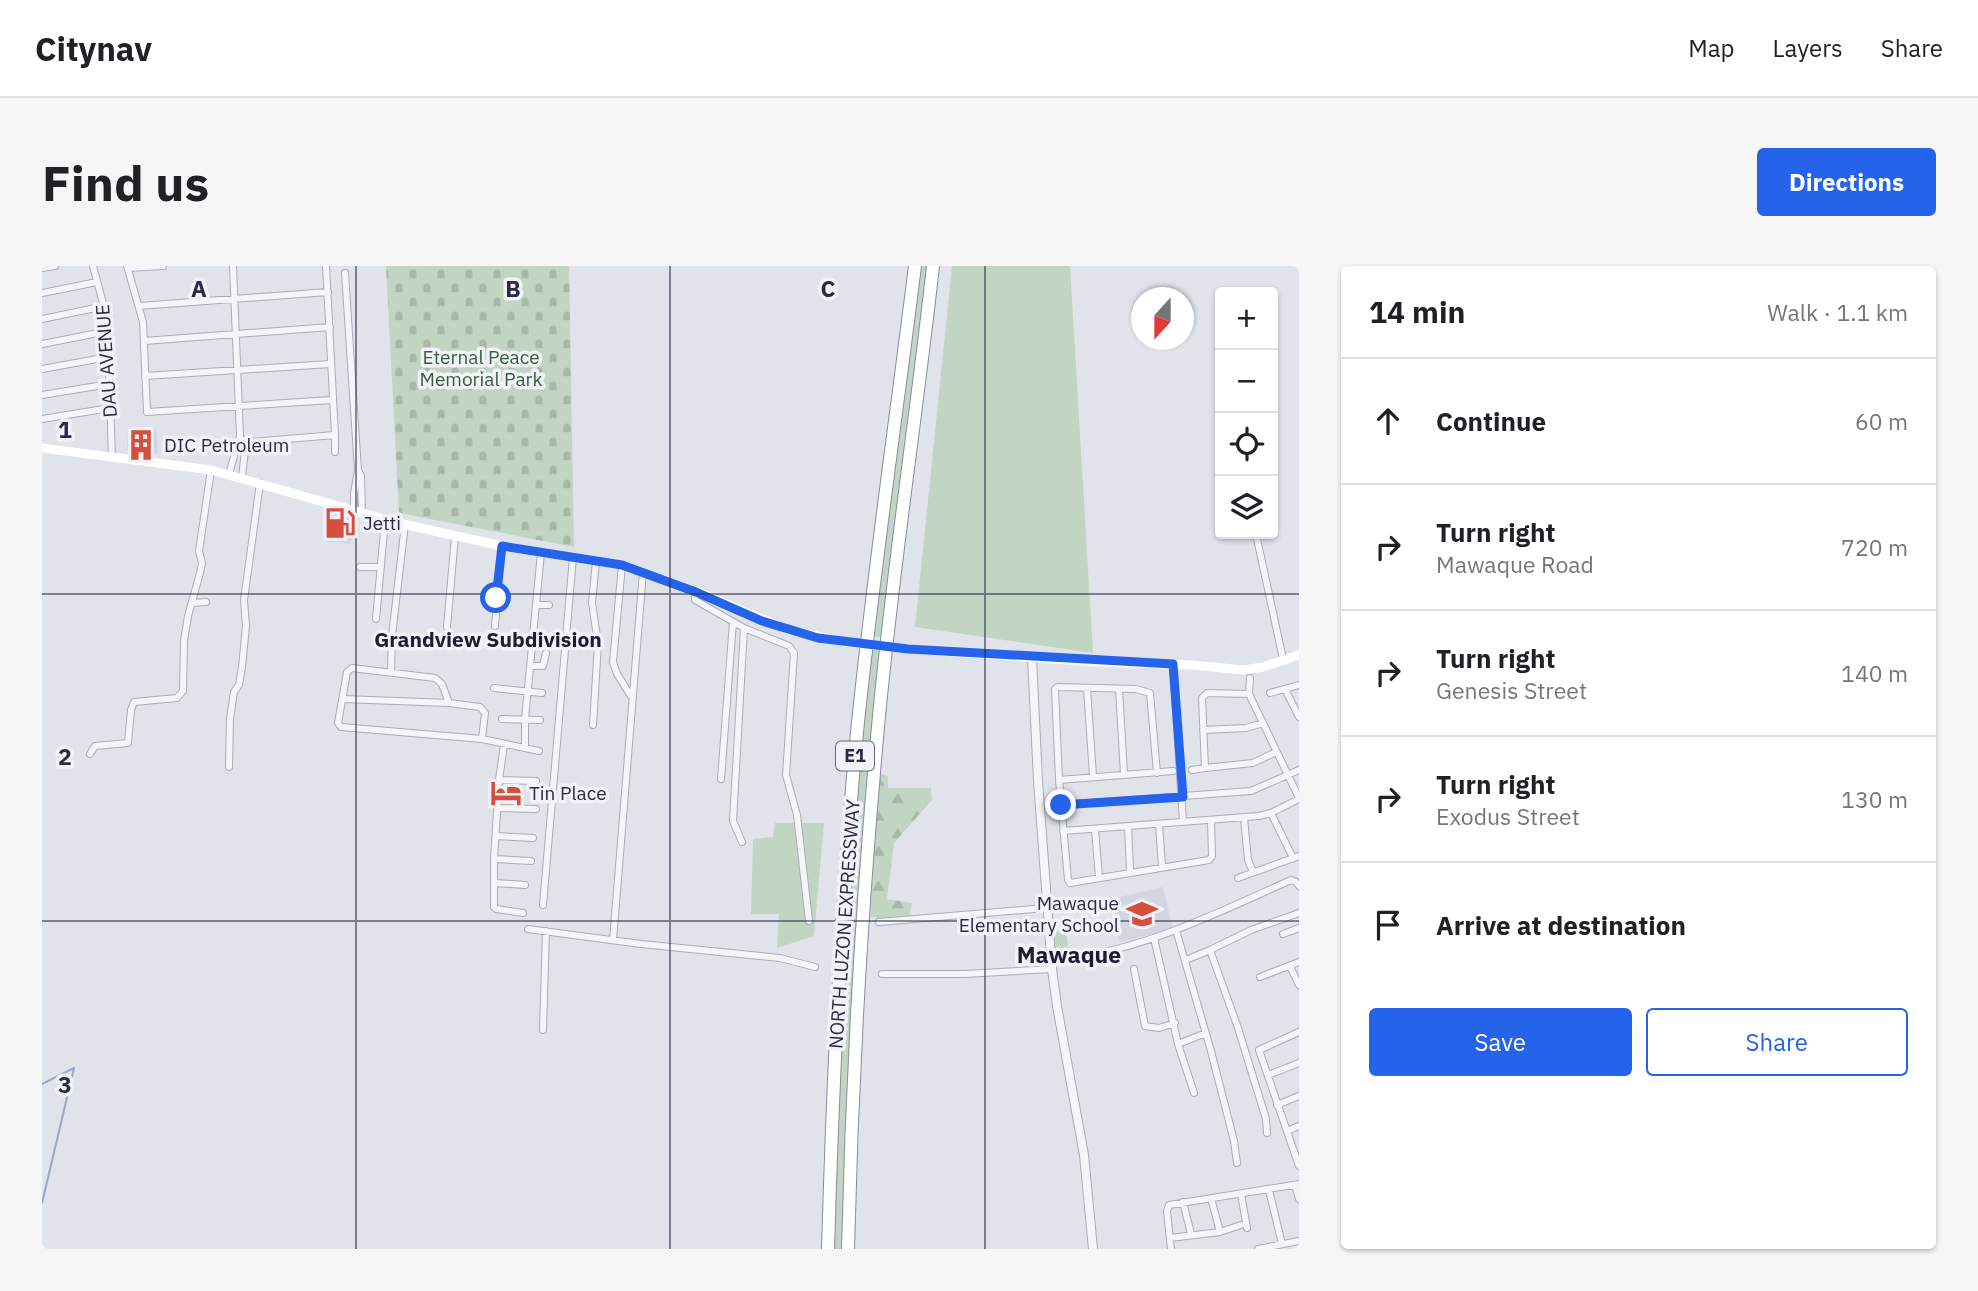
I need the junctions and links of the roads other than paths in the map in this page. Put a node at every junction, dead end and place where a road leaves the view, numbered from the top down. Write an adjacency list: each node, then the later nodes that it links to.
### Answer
1 (55, 266): 9 (street)
2 (93, 266): 11 (street, DAU AVENUE)
3 (163, 266): 8 (street)
4 (233, 266): 14 (street)
5 (326, 266): 12 (street)
6 (915, 266): 192 (highway, NORTH LUZON EXPRESSWAY / E1)
7 (933, 266): 193 (highway, NORTH LUZON EXPRESSWAY / E1)
8 (127, 267): 16 (street)
9 (42, 268)
10 (345, 272): 44 (street)
11 (97, 282): 13 (street); 15 (street, DAU AVENUE)
12 (328, 292): 14 (street); 18 (street)
13 (42, 293)
14 (235, 298): 16 (street); 20 (street)
15 (105, 306): 17 (street); 19 (street, DAU AVENUE)
16 (139, 306): 21 (street)
17 (42, 319)
18 (330, 327): 20 (street); 24 (street)
19 (108, 331): 22 (street); 23 (street, DAU AVENUE)
20 (236, 334): 21 (street); 26 (street)
21 (144, 341): 27 (street)
22 (42, 344)
23 (108, 357): 25 (street); 28 (street, DAU AVENUE)
24 (330, 364): 26 (street); 30 (street)
25 (42, 369)
26 (236, 370): 27 (street); 31 (street)
27 (145, 376): 31 (street)
28 (109, 384): 29 (street); 32 (street, DAU AVENUE)
29 (42, 395)
30 (332, 400): 31 (street); 34 (street)
31 (239, 405): 35 (street)
32 (110, 408): 33 (street); 39 (street, DAU AVENUE)
33 (42, 419)
34 (335, 435): 36 (street); 38 (street)
35 (239, 439): 36 (street); 41 (street)
36 (246, 442): 42 (street)
37 (42, 448): 39 (main road)
38 (335, 452)
39 (112, 457): 40 (main road)
40 (211, 470): 41 (main road); 59 (street)
41 (229, 474): 42 (main road)
42 (242, 477): 43 (main road)
43 (260, 483): 44 (main road); 102 (street)
44 (358, 512): 45 (main road)
45 (385, 520): 46 (main road); 55 (street)
46 (405, 524): 47 (main road); 75 (street)
47 (455, 536): 49 (main road); 65 (street)
48 (1257, 539): 72 (street)
49 (502, 546): 50 (main road); 64 (street)
50 (541, 553): 51 (main road); 60 (street)
51 (573, 557): 52 (main road); 142 (street)
52 (596, 561): 53 (main road); 94 (street)
53 (622, 565): 56 (main road); 86 (street)
54 (360, 567): 55 (street)
55 (381, 567): 62 (street)
56 (643, 572): 57 (main road); 86 (street)
57 (696, 592): 63 (street); 71 (main road, bridge)
58 (206, 602): 59 (street)
59 (193, 603): 101 (street)
60 (536, 605): 61 (street); 67 (street)
61 (549, 605)
62 (376, 619)
63 (733, 622): 66 (street); 111 (street)
64 (495, 626)
65 (447, 627)
66 (744, 628): 130 (street); 146 (street)
67 (533, 634): 68 (street); 74 (street)
68 (543, 635)
69 (547, 653): 74 (street)
70 (1299, 655): 72 (main road)
71 (1032, 658): 73 (main road); 143 (street)
72 (1283, 659): 73 (main road)
73 (1173, 664): 115 (street)
74 (530, 666): 82 (street)
75 (391, 672): 87 (street); 88 (street)
76 (1250, 678): 85 (street)
77 (1299, 685): 81 (street)
78 (494, 688): 82 (street)
79 (1087, 688): 80 (street); 109 (street); 113 (street)
80 (1119, 689): 107 (street); 108 (street)
81 (1285, 689): 84 (street); 89 (street)
82 (528, 691): 83 (street); 91 (street)
83 (542, 693)
84 (1270, 693)
85 (1249, 694): 93 (street); 95 (street)
86 (631, 696): 154 (street)
87 (343, 699): 88 (street); 96 (street)
88 (449, 703): 96 (street)
89 (1299, 717)
90 (502, 719): 91 (street)
91 (525, 719): 92 (street); 98 (street)
92 (540, 719)
93 (1262, 723): 95 (street); 100 (street)
94 (593, 725)
95 (1203, 730): 103 (street)
96 (482, 739): 97 (street)
97 (505, 745): 98 (street); 112 (street)
98 (525, 748): 99 (street)
99 (540, 751)
100 (1276, 752): 103 (street); 110 (street)
101 (90, 754)
102 (229, 767)
103 (1205, 768): 104 (street)
104 (1192, 770)
105 (1299, 770): 110 (street)
106 (1172, 771): 107 (street)
107 (1157, 773): 108 (street)
108 (1124, 774): 109 (street)
109 (1093, 776): 113 (street)
110 (1288, 776): 115 (street); 116 (street)
111 (721, 779)
112 (499, 780): 114 (street); 118 (street)
113 (1059, 780): 117 (street)
114 (536, 781)
115 (1183, 797): 117 (street); 123 (street)
116 (1299, 798): 120 (street)
117 (1061, 805): 127 (street)
118 (498, 808): 119 (street); 128 (street)
119 (536, 809)
120 (1271, 813): 121 (street); 131 (street)
121 (1244, 818): 122 (street); 136 (street)
122 (1210, 820): 123 (street); 134 (street)
123 (1183, 822): 124 (street)
124 (1159, 824): 125 (street); 134 (street)
125 (1128, 826): 126 (street); 135 (street)
126 (1095, 829): 127 (street); 138 (street)
127 (1063, 831): 138 (street)
128 (496, 836): 129 (street); 132 (street)
129 (533, 838)
130 (742, 842)
131 (1296, 857): 136 (street)
132 (494, 859): 133 (street); 139 (street)
133 (531, 861)
134 (1162, 867): 135 (street)
135 (1130, 871): 138 (street)
136 (1254, 872): 137 (street)
137 (1238, 877)
138 (1099, 878)
139 (495, 883): 140 (street); 144 (street)
140 (524, 885)
141 (1299, 886): 150 (street)
142 (543, 905)
143 (1046, 908): 147 (street); 158 (street)
144 (523, 913)
145 (1299, 913): 155 (street)
146 (810, 921)
147 (879, 922)
148 (1299, 928): 152 (street)
149 (528, 929): 151 (street)
150 (1176, 930): 153 (street); 156 (street)
151 (546, 931): 154 (street); 166 (street)
152 (1283, 934)
153 (1154, 938): 158 (street); 165 (street)
154 (613, 940): 160 (street)
155 (1210, 950): 156 (street); 177 (street)
156 (1186, 960): 168 (street)
157 (1299, 962): 159 (street)
158 (1052, 964): 162 (street); 194 (street)
159 (1290, 966): 163 (street); 164 (street)
160 (815, 967)
161 (1134, 969): 165 (street)
162 (882, 974)
163 (1260, 977)
164 (1299, 985)
165 (1175, 1023): 169 (street)
166 (543, 1030)
167 (1299, 1032): 171 (street)
168 (1206, 1033): 169 (street); 179 (street)
169 (1178, 1044): 172 (street)
170 (1299, 1063): 171 (street)
171 (1268, 1075): 174 (street)
172 (1194, 1093)
173 (1299, 1096): 174 (street)
174 (1277, 1105): 176 (street)
175 (1299, 1126): 176 (street)
176 (1287, 1131): 178 (street)
177 (1267, 1133)
178 (1297, 1155): 180 (street)
179 (1237, 1163)
180 (1299, 1166)
181 (1297, 1185): 182 (street); 185 (street)
182 (1269, 1189): 183 (street); 191 (street)
183 (1241, 1194): 184 (street); 187 (street)
184 (1211, 1198): 186 (street); 187 (street)
185 (1299, 1199)
186 (1183, 1202): 188 (street); 189 (street)
187 (1220, 1232): 188 (street)
188 (1191, 1234): 189 (street)
189 (1170, 1238): 195 (street)
190 (1299, 1241): 191 (street)
191 (1282, 1244): 196 (street)
192 (828, 1249)
193 (848, 1249)
194 (1093, 1249)
195 (1171, 1249)
196 (1258, 1249)

